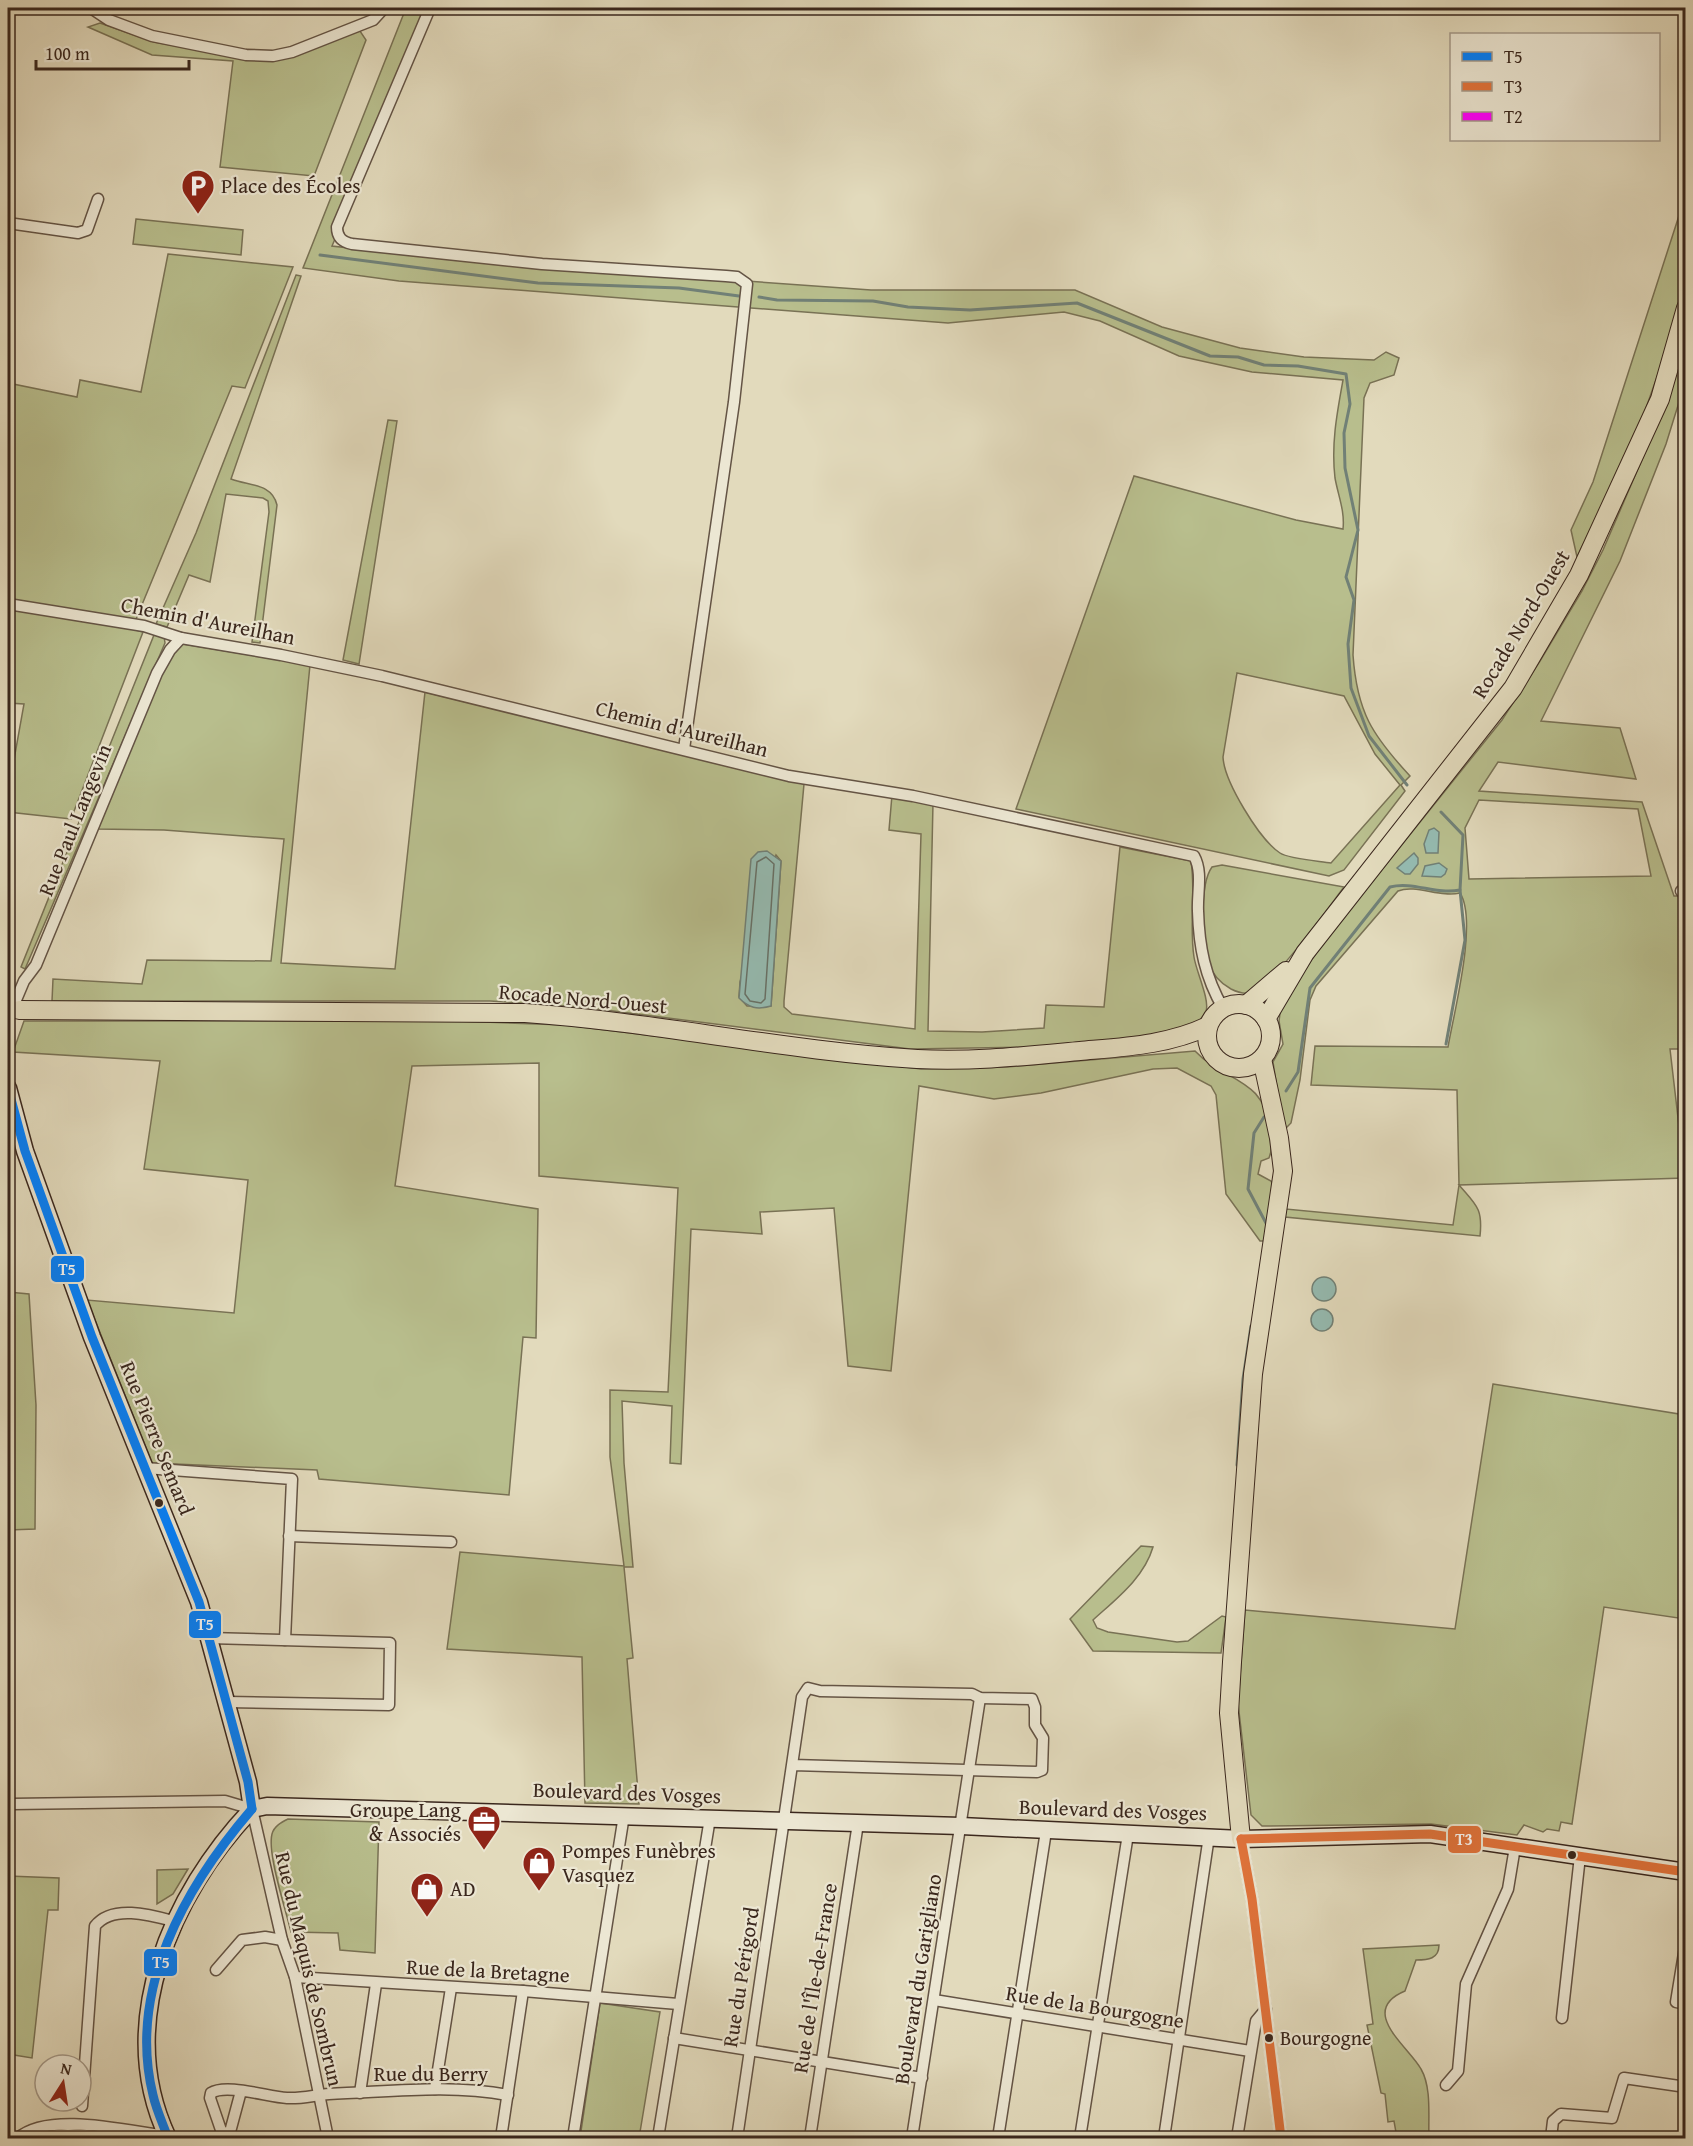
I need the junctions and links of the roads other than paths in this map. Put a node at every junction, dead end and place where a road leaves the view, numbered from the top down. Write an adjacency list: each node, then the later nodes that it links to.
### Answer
1 (91, 8): 2 (street)
2 (384, 8)
3 (429, 8): 9 (street)
4 (98, 199): 5 (street)
5 (8, 223)
6 (1686, 308): 10 (main road, Rocade Nord-Ouest)
7 (8, 604): 8 (street, Chemin d'Aureilhan)
8 (181, 638): 9 (street, Chemin d'Aureilhan); 13 (street, Rue Paul Langevin)
9 (684, 749): 12 (street, Chemin d'Aureilhan)
10 (1305, 953): 11 (main road, Rocade Nord-Ouest); 14 (main road, Rocade Nord-Ouest)
11 (1246, 1005): 12 (main road); 14 (main road)
12 (1223, 1008): 15 (main road)
13 (13, 1014): 16 (main road, Rocade Nord-Ouest)
14 (1266, 1019): 18 (main road)
15 (1208, 1026): 16 (main road, Rocade Nord-Ouest); 17 (main road)
16 (1142, 1045): 17 (main road, Rocade Nord-Ouest)
17 (1210, 1052): 19 (main road)
18 (1262, 1059): 19 (main road); 21 (main road)
19 (1241, 1068): 21 (main road)
20 (8, 1088): 22 (main road, Rue Pierre Semard)
21 (1270, 1101): 41 (main road)
22 (145, 1468): 23 (street); 25 (main road, Rue Pierre Semard)
23 (289, 1536): 24 (street); 26 (street)
24 (452, 1542)
25 (209, 1638): 26 (street); 28 (main road, Rue Pierre Semard)
26 (285, 1640): 28 (street)
27 (980, 1698): 29 (street, Rue du Périgord); 30 (street, Boulevard du Garigliano); 30 (street)
28 (227, 1702): 32 (main road, Rue Pierre Semard)
29 (793, 1765): 30 (street); 35 (street, Rue du Périgord)
30 (970, 1770): 37 (street, Boulevard du Garigliano)
31 (12, 1804): 32 (street, Boulevard des Vosges)
32 (252, 1809): 33 (main road, Boulevard des Vosges); 45 (main road); 46 (street, Rue du Maquis de Sombrun)
33 (624, 1815): 34 (main road, Boulevard des Vosges); 53 (street)
34 (710, 1818): 35 (main road, Boulevard des Vosges); 55 (street)
35 (786, 1821): 36 (main road, Boulevard des Vosges); 63 (street, Rue du Périgord)
36 (858, 1823): 37 (main road, Boulevard des Vosges); 66 (street, Rue de l'Île-de-France)
37 (961, 1826): 38 (main road, Boulevard des Vosges); 54 (street, Boulevard du Garigliano)
38 (1046, 1831): 39 (main road, Boulevard des Vosges); 58 (street)
39 (1128, 1834): 40 (main road, Boulevard des Vosges); 60 (street)
40 (1209, 1836): 41 (main road, Boulevard des Vosges); 62 (street)
41 (1241, 1839): 42 (main road, Boulevard des Vosges); 57 (street)
42 (1515, 1846): 43 (main road, Boulevard des Vosges); 68 (street)
43 (1580, 1856): 44 (main road, Boulevard des Vosges); 59 (street)
44 (1686, 1872)
45 (173, 1921): 65 (street); 75 (main road)
46 (282, 1940): 48 (street); 49 (street, Rue du Maquis de Sombrun)
47 (1686, 1941): 56 (street)
48 (216, 1970)
49 (295, 1977): 50 (street, Rue de la Bretagne); 73 (street, Rue du Maquis de Sombrun)
50 (376, 1984): 51 (street, Rue de la Bretagne); 72 (street)
51 (451, 1988): 52 (street, Rue de la Bretagne); 70 (street)
52 (523, 1991): 53 (street, Rue de la Bretagne); 74 (street)
53 (597, 1997): 55 (street, Rue de la Bretagne); 79 (street)
54 (934, 2000): 58 (street, Rue de la Bourgogne); 67 (street, Boulevard du Garigliano)
55 (678, 2004): 61 (street)
56 (1686, 2004)
57 (1266, 2009): 64 (street); 88 (street)
58 (1018, 2014): 60 (street, Rue de la Bourgogne); 84 (street)
59 (1562, 2018)
60 (1100, 2028): 62 (street, Rue de la Bourgogne); 85 (street)
61 (674, 2038): 63 (street); 80 (street)
62 (1179, 2040): 64 (street, Rue de la Bourgogne); 86 (street)
63 (749, 2051): 66 (street); 81 (street, Rue du Périgord)
64 (1250, 2051): 87 (street)
65 (86, 2053)
66 (822, 2062): 67 (street); 82 (street, Rue de l'Île-de-France)
67 (922, 2078): 83 (street, Boulevard du Garigliano)
68 (1446, 2085)
69 (1686, 2087): 89 (street)
70 (435, 2089): 72 (street, Rue du Berry); 74 (street, Rue du Berry)
71 (241, 2091): 73 (street, Rue du Berry)
72 (360, 2093): 73 (street, Rue du Berry)
73 (318, 2095): 77 (street, Rue du Maquis de Sombrun)
74 (508, 2095): 78 (street)
75 (167, 2137): 76 (street)
76 (18, 2139)
77 (328, 2139)
78 (501, 2139)
79 (573, 2139)
80 (658, 2139)
81 (737, 2139)
82 (810, 2139)
83 (912, 2139)
84 (998, 2139)
85 (1080, 2139)
86 (1164, 2139)
87 (1237, 2139)
88 (1281, 2139)
89 (1551, 2139)

